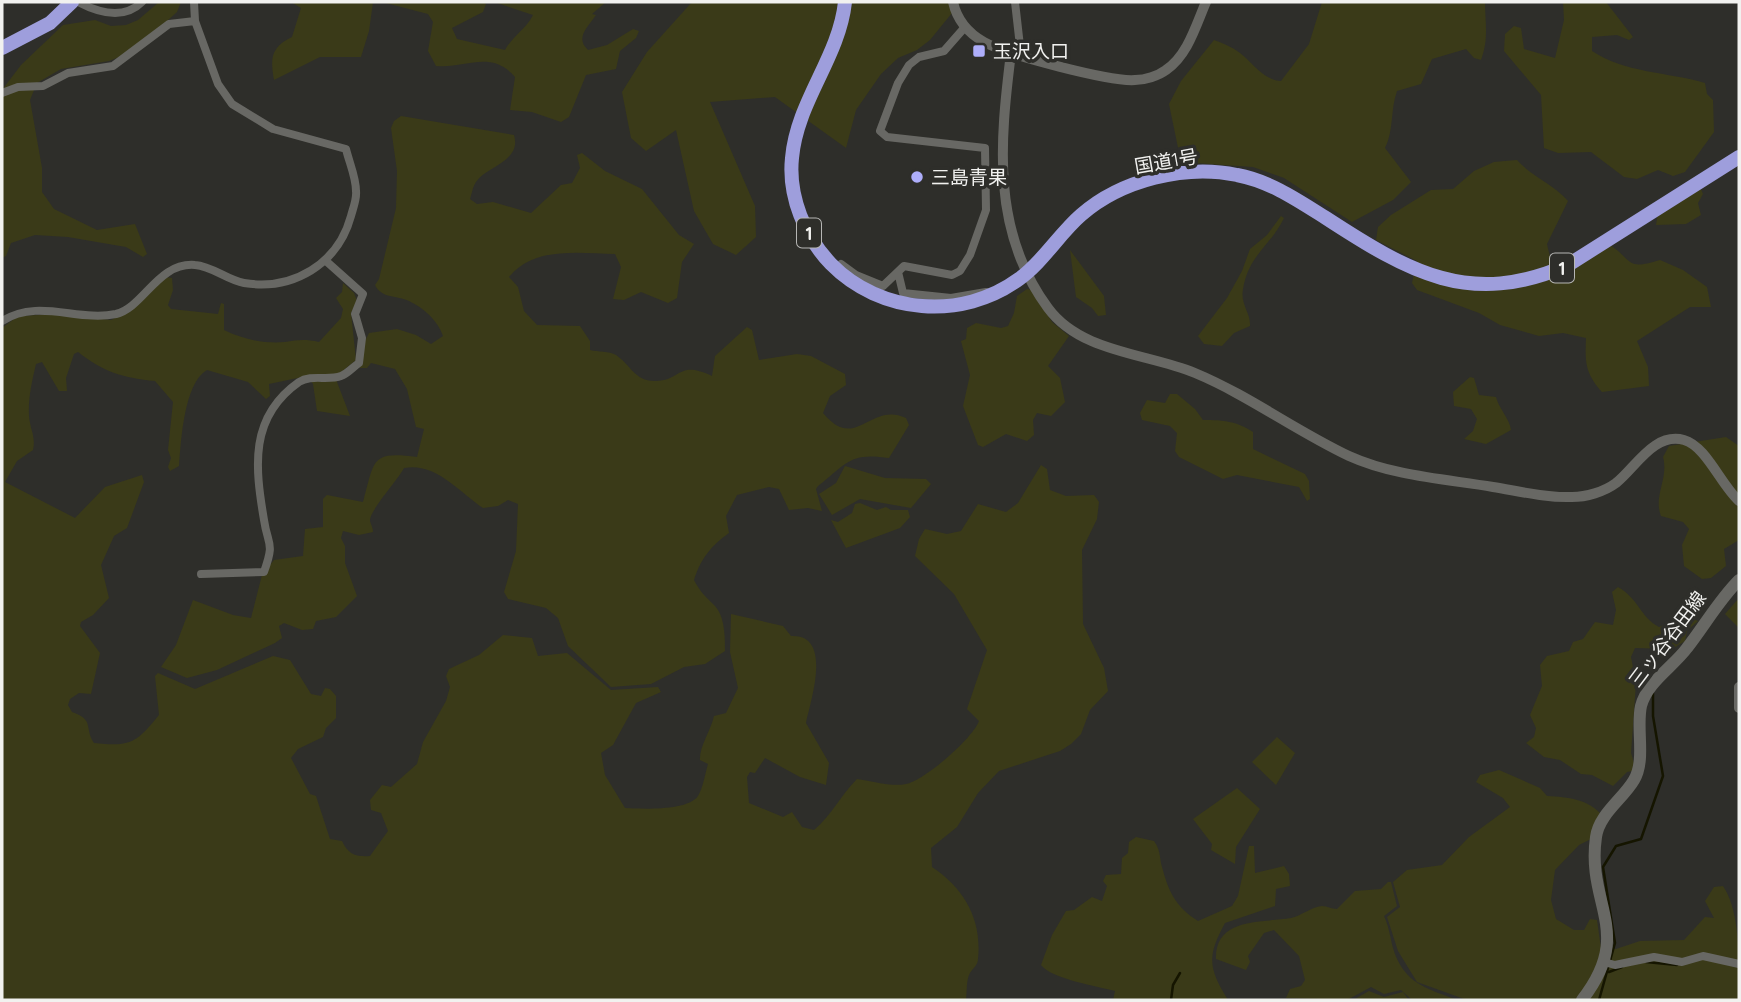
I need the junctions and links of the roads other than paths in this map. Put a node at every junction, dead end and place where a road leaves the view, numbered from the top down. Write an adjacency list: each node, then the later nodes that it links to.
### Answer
1 (72, 2): 11 (highway)
2 (78, 2): 3 (street)
3 (142, 2)
4 (194, 2): 9 (street)
5 (845, 2): 16 (highway, 国道1号 / 1)
6 (953, 2): 10 (street)
7 (1015, 2): 12 (street)
8 (1206, 2): 12 (street)
9 (195, 21): 13 (street); 15 (street)
10 (965, 27): 12 (street); 17 (street)
11 (2, 48)
12 (1016, 54): 20 (street)
13 (2, 93)
14 (1739, 157): 18 (highway, 国道1号 / 1)
15 (326, 261): 19 (street); 21 (street)
16 (828, 261): 17 (street); 18 (highway, 国道1号 / 1)
17 (898, 272): 18 (street)
18 (995, 292)
19 (2, 321)
20 (1739, 501)
21 (201, 574)
22 (1739, 580): 25 (main road, 三ッ谷谷田線)
23 (1739, 687): 24 (street)
24 (1739, 708)
25 (1609, 963): 26 (street); 27 (main road, 三ッ谷谷田線)
26 (1739, 964)
27 (1582, 1000)

